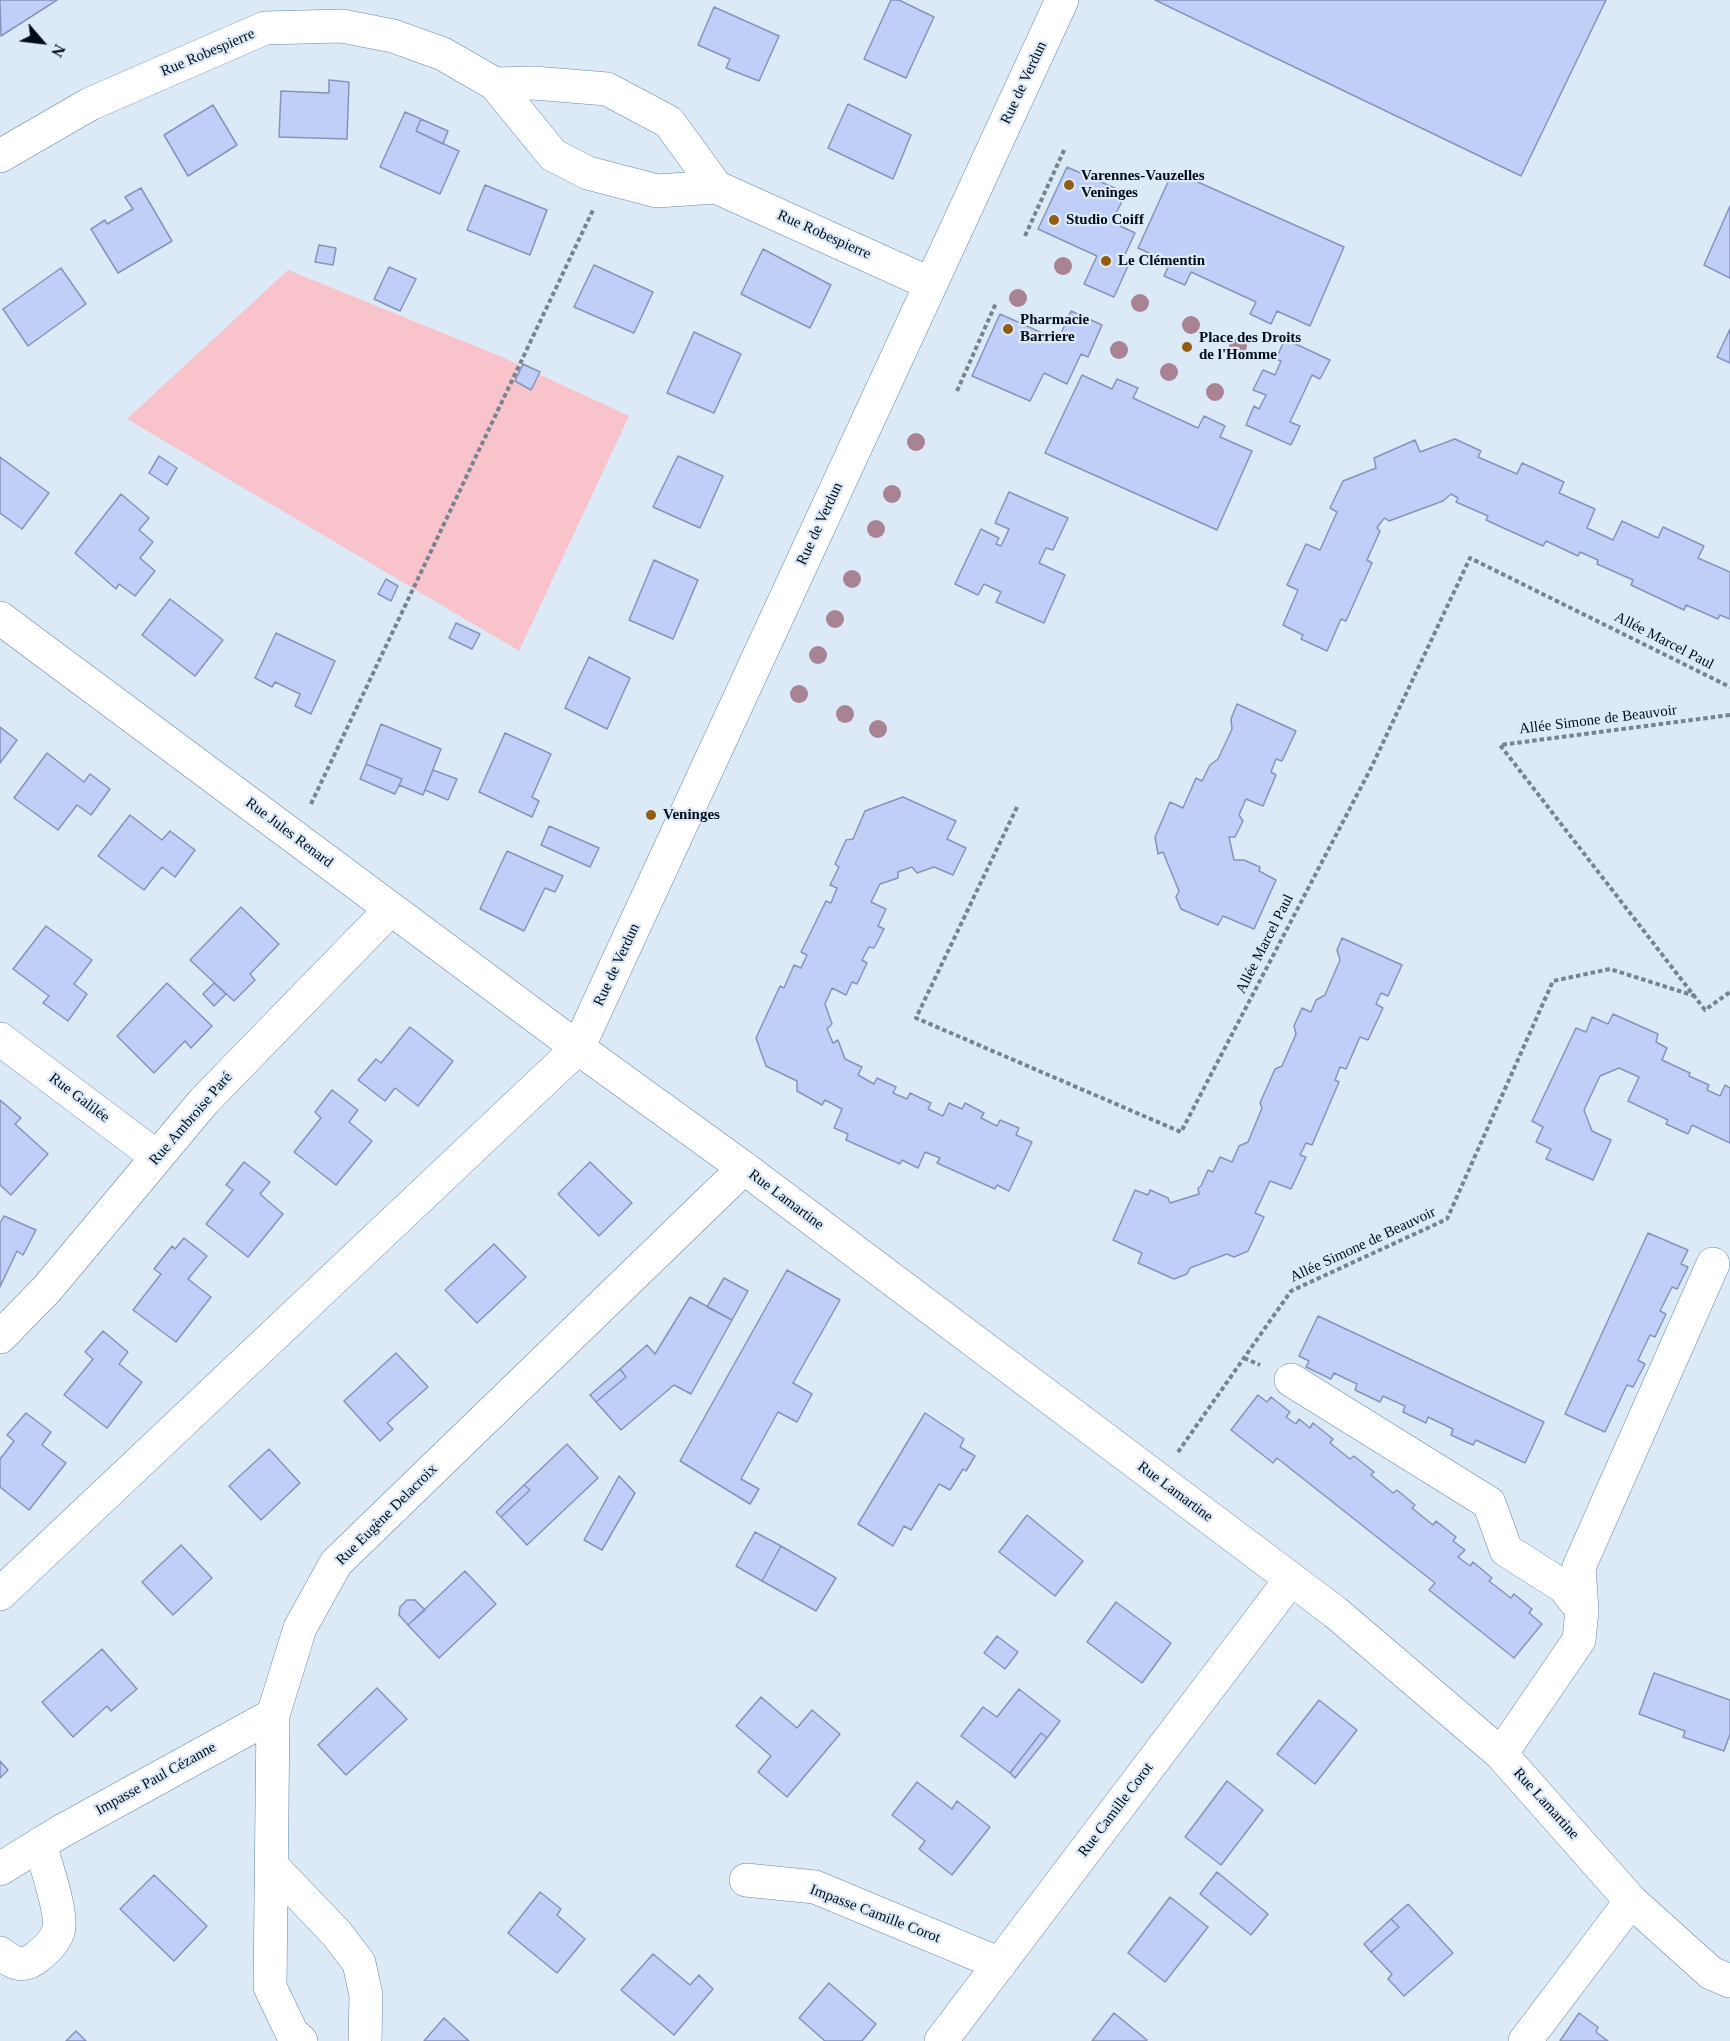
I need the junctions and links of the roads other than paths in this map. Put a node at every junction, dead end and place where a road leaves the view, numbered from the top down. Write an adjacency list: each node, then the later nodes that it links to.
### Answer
1 (1062, 0): 5 (street, Rue de Verdun)
2 (495, 84): 3 (street, Rue Robespierre); 4 (street, Rue Robespierre); 4 (street, Rue Robespierre)
3 (0, 156)
4 (716, 187): 5 (street, Rue Robespierre)
5 (931, 284): 9 (street, Rue de Verdun)
6 (0, 618): 7 (street, Rue Jules Renard)
7 (391, 909): 9 (street, Rue Jules Renard); 10 (street, Rue Ambroise Paré)
8 (0, 1039): 10 (street, Rue Galilée)
9 (578, 1048): 11 (street, Rue Lamartine); 16 (street)
10 (157, 1157): 13 (street, Rue Ambroise Paré)
11 (744, 1168): 15 (street, Rue Lamartine); 18 (street, Rue Eugène Delacroix)
12 (1713, 1264): 17 (street)
13 (0, 1337)
14 (1291, 1380): 17 (street)
15 (1291, 1579): 19 (street, Rue Lamartine); 26 (street, Rue Camille Corot)
16 (0, 1594)
17 (1582, 1610): 19 (street)
18 (273, 1715): 20 (street, Impasse Paul Cézanne); 21 (street, Rue Eugène Delacroix)
19 (1501, 1755): 24 (street, Rue Lamartine)
20 (39, 1844): 22 (street, Impasse Paul Cézanne); 25 (street)
21 (271, 1865): 28 (street, Rue Eugène Delacroix); 29 (street)
22 (0, 1869)
23 (746, 1880): 26 (street, Impasse Camille Corot)
24 (1631, 1901): 27 (street, Rue Lamartine); 31 (street)
25 (0, 1953)
26 (1000, 1964): 30 (street, Rue Camille Corot)
27 (1730, 1981)
28 (301, 2041)
29 (365, 2041)
30 (941, 2041)
31 (1525, 2041)

